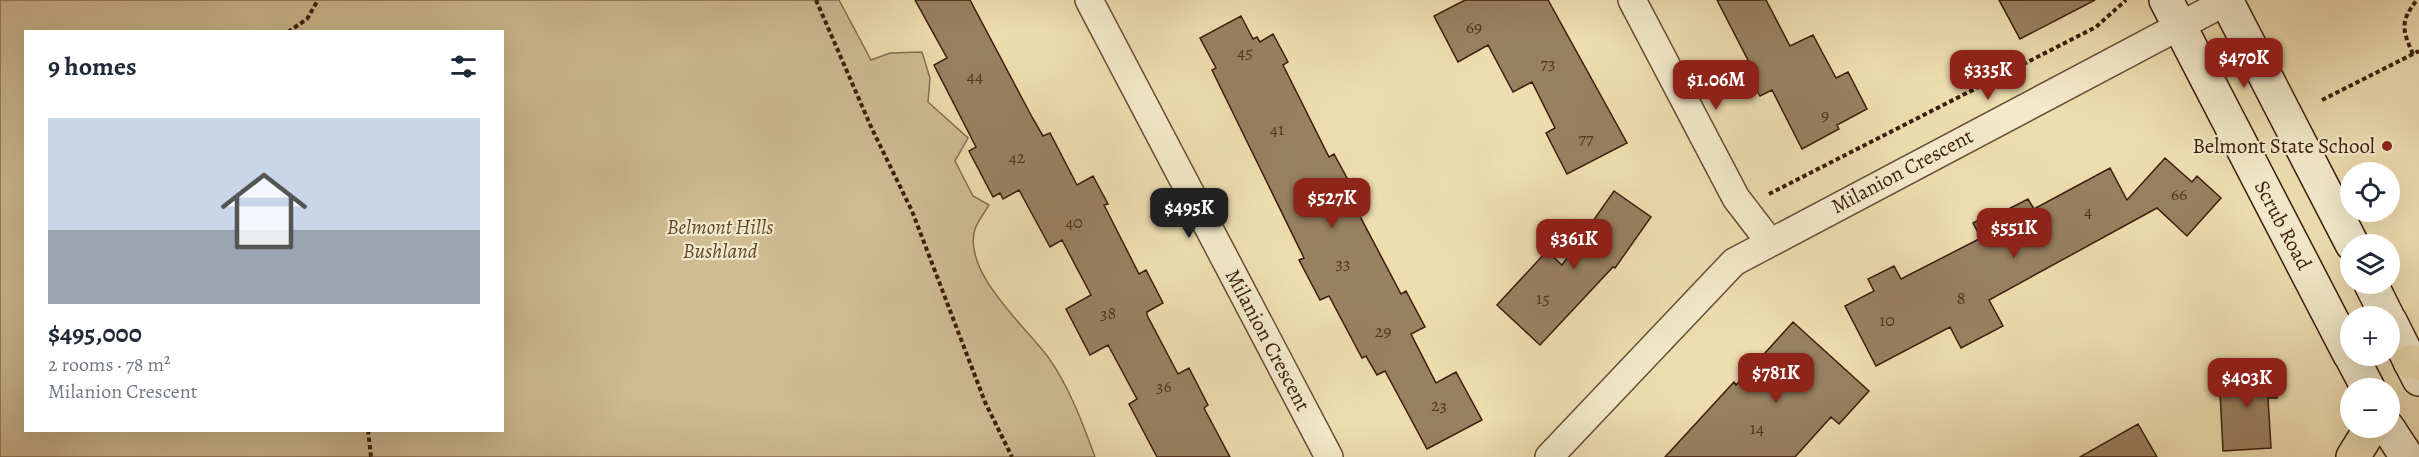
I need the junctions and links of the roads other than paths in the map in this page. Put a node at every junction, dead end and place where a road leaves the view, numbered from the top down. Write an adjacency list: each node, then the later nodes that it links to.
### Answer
1 (1089, 0): 12 (street, Milanion Crescent)
2 (1632, 0): 6 (street)
3 (2226, 0): 4 (street, Milanion Crescent); 5 (main road)
4 (2172, 13): 6 (street, Milanion Crescent); 7 (main road, Scrub Road)
5 (2347, 234)
6 (1769, 241): 13 (street, Milanion Crescent)
7 (2340, 334)
8 (2400, 339): 9 (main road)
9 (2416, 368)
10 (2366, 438): 14 (highway)
11 (2395, 438): 15 (main road)
12 (1329, 457)
13 (1549, 457)
14 (2354, 457)
15 (2407, 457)

